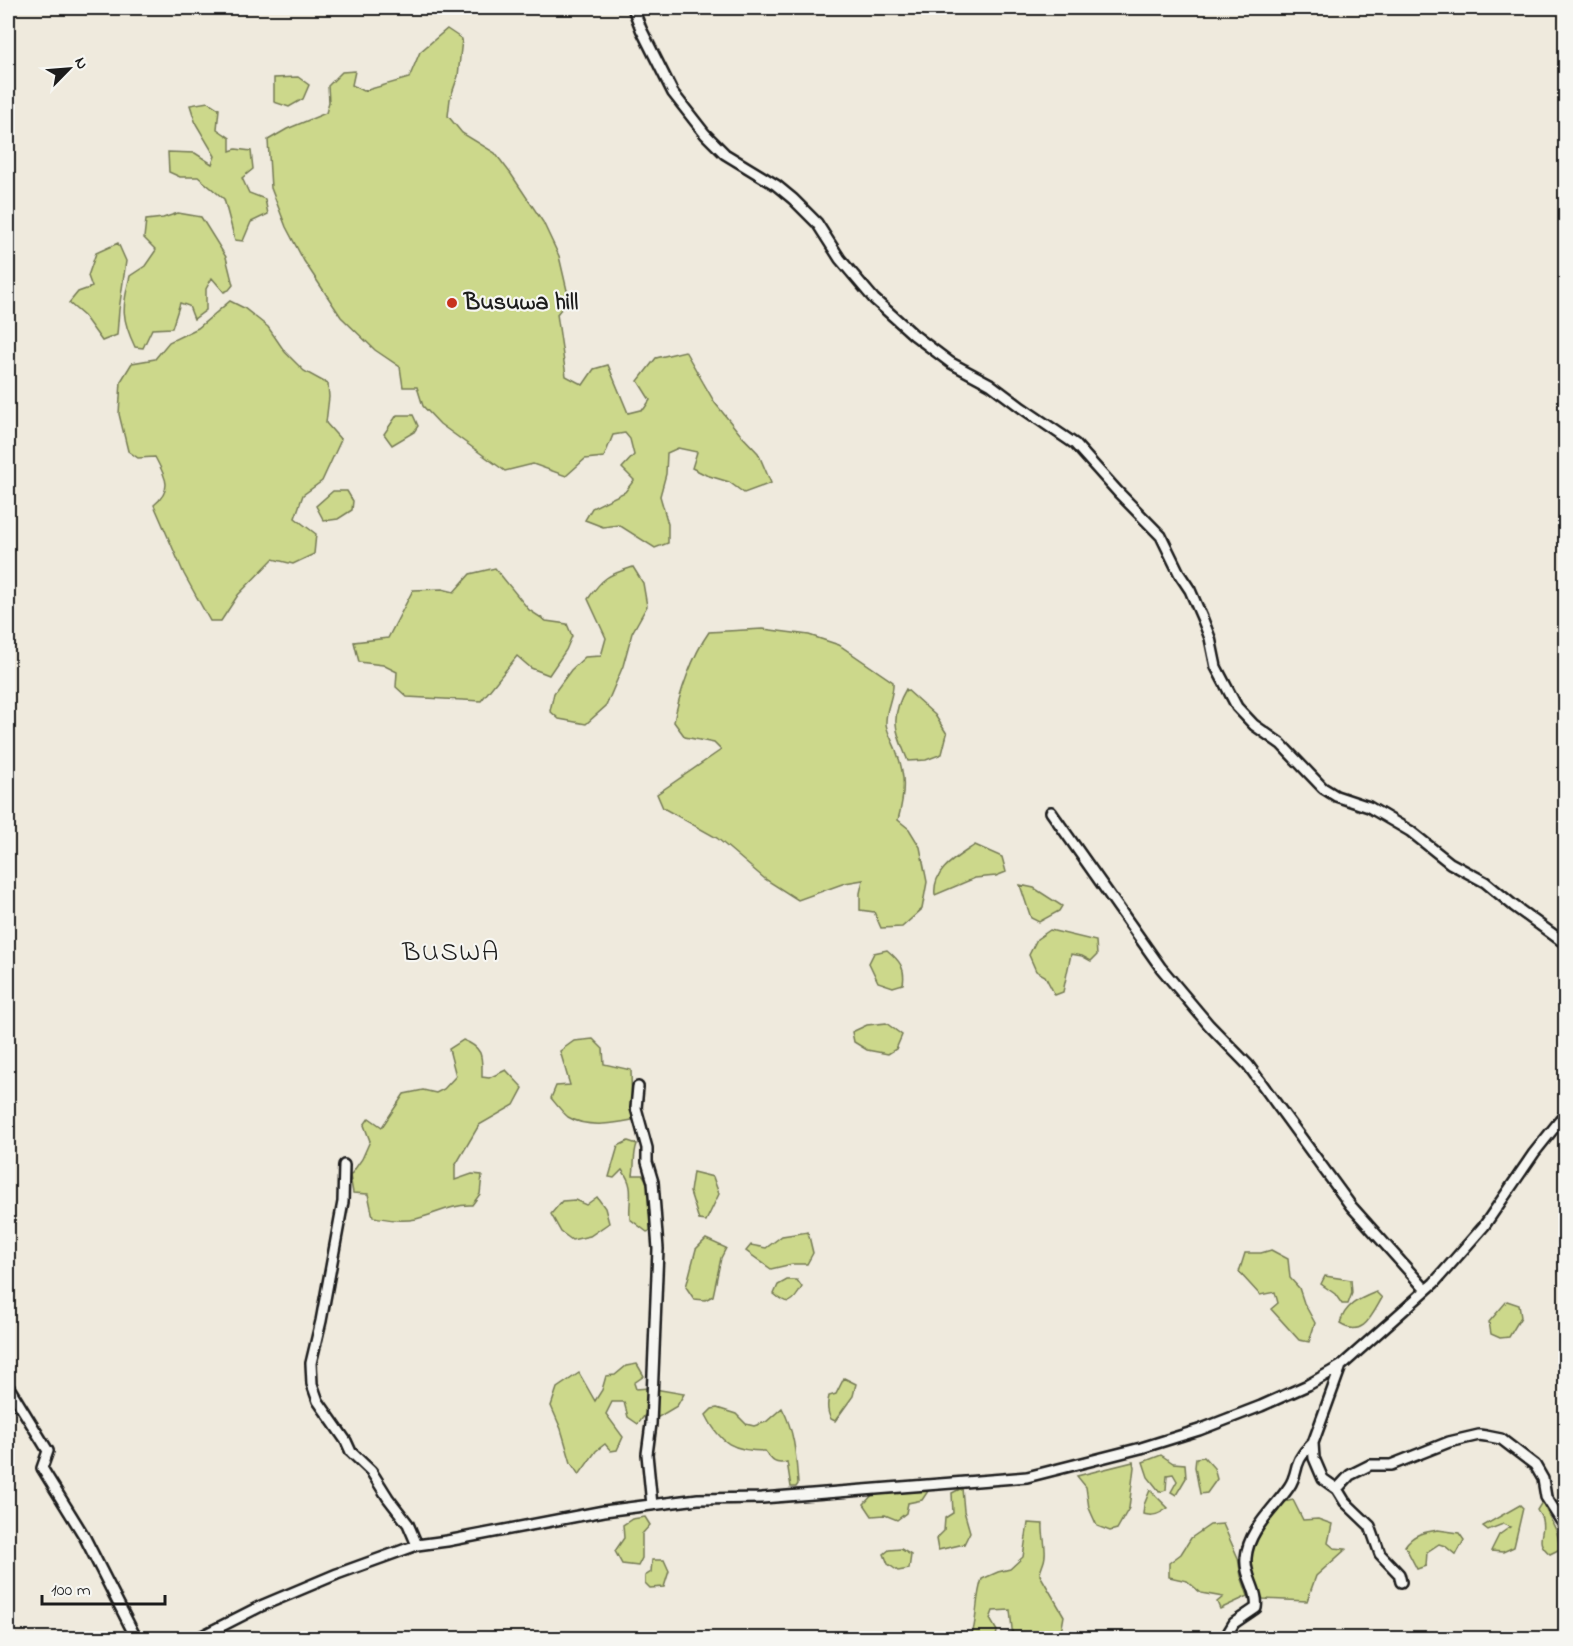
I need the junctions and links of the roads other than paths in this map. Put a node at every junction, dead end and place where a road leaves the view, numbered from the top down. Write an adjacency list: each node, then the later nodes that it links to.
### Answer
1 (633, 8): 3 (street)
2 (1051, 812): 7 (street)
3 (1566, 944)
4 (638, 1087): 12 (street)
5 (1566, 1113): 7 (street)
6 (344, 1166): 14 (street)
7 (1426, 1290): 8 (street)
8 (1341, 1366): 10 (street); 12 (street)
9 (8, 1386): 16 (street)
10 (1313, 1443): 11 (street); 18 (street)
11 (1337, 1489): 13 (street); 15 (street)
12 (652, 1505): 14 (street)
13 (1562, 1522)
14 (417, 1545): 17 (street)
15 (1401, 1582)
16 (136, 1638)
17 (198, 1638)
18 (1226, 1638)

